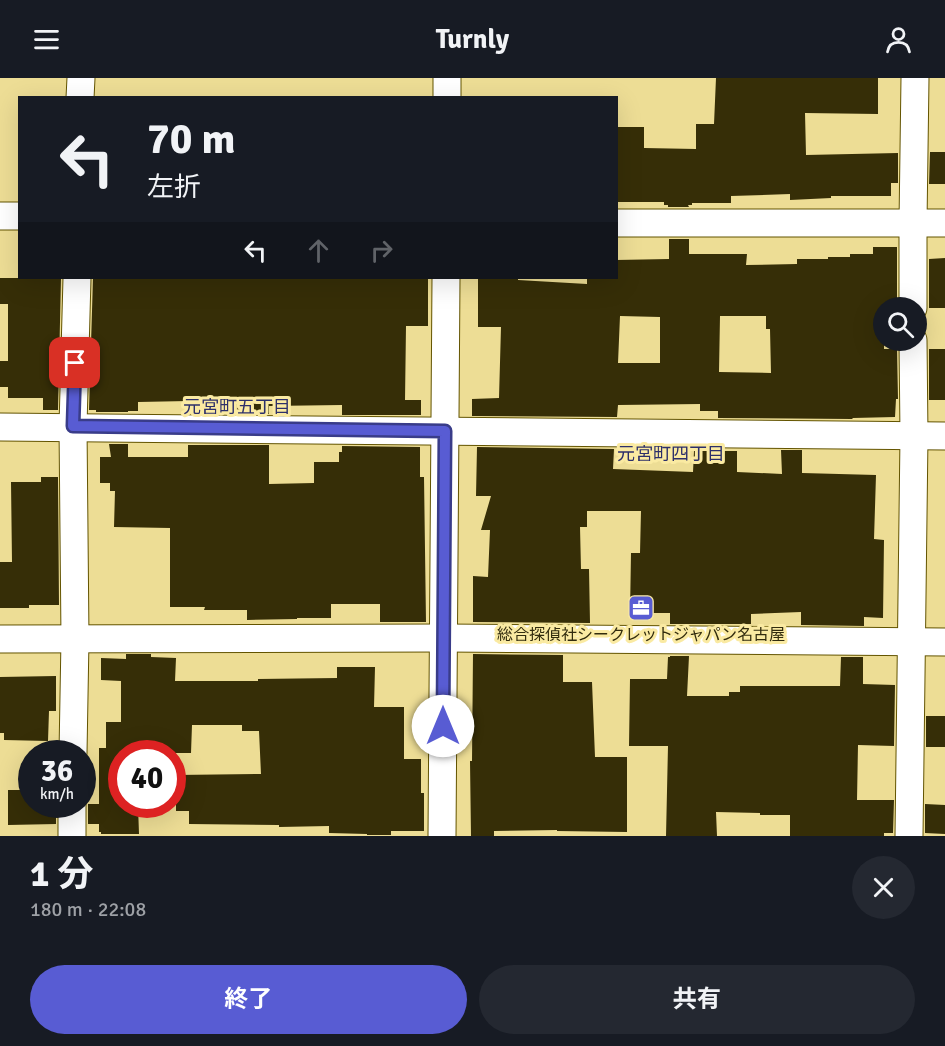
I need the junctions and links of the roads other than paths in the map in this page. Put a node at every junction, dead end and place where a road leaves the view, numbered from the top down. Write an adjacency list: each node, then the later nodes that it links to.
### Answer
1 (81, 78): 4 (street)
2 (447, 78): 5 (street)
3 (915, 78): 9 (street)
4 (81, 96)
5 (447, 96)
6 (0, 216): 7 (street)
7 (18, 216)
8 (618, 223): 9 (street)
9 (913, 223): 10 (street); 13 (street)
10 (945, 223)
11 (77, 279): 15 (street)
12 (446, 279): 17 (street)
13 (913, 297)
14 (914, 351): 18 (street)
15 (73, 426): 16 (street); 17 (street); 22 (street)
16 (0, 427)
17 (445, 431): 18 (street); 20 (street)
18 (914, 436): 19 (street); 23 (street)
19 (945, 436)
20 (444, 638): 22 (street); 23 (street); 28 (street)
21 (0, 639): 22 (street)
22 (75, 639): 25 (street)
23 (911, 642): 24 (street); 29 (street)
24 (945, 642)
25 (73, 740)
26 (72, 818): 27 (street)
27 (72, 836)
28 (442, 836)
29 (909, 836)

